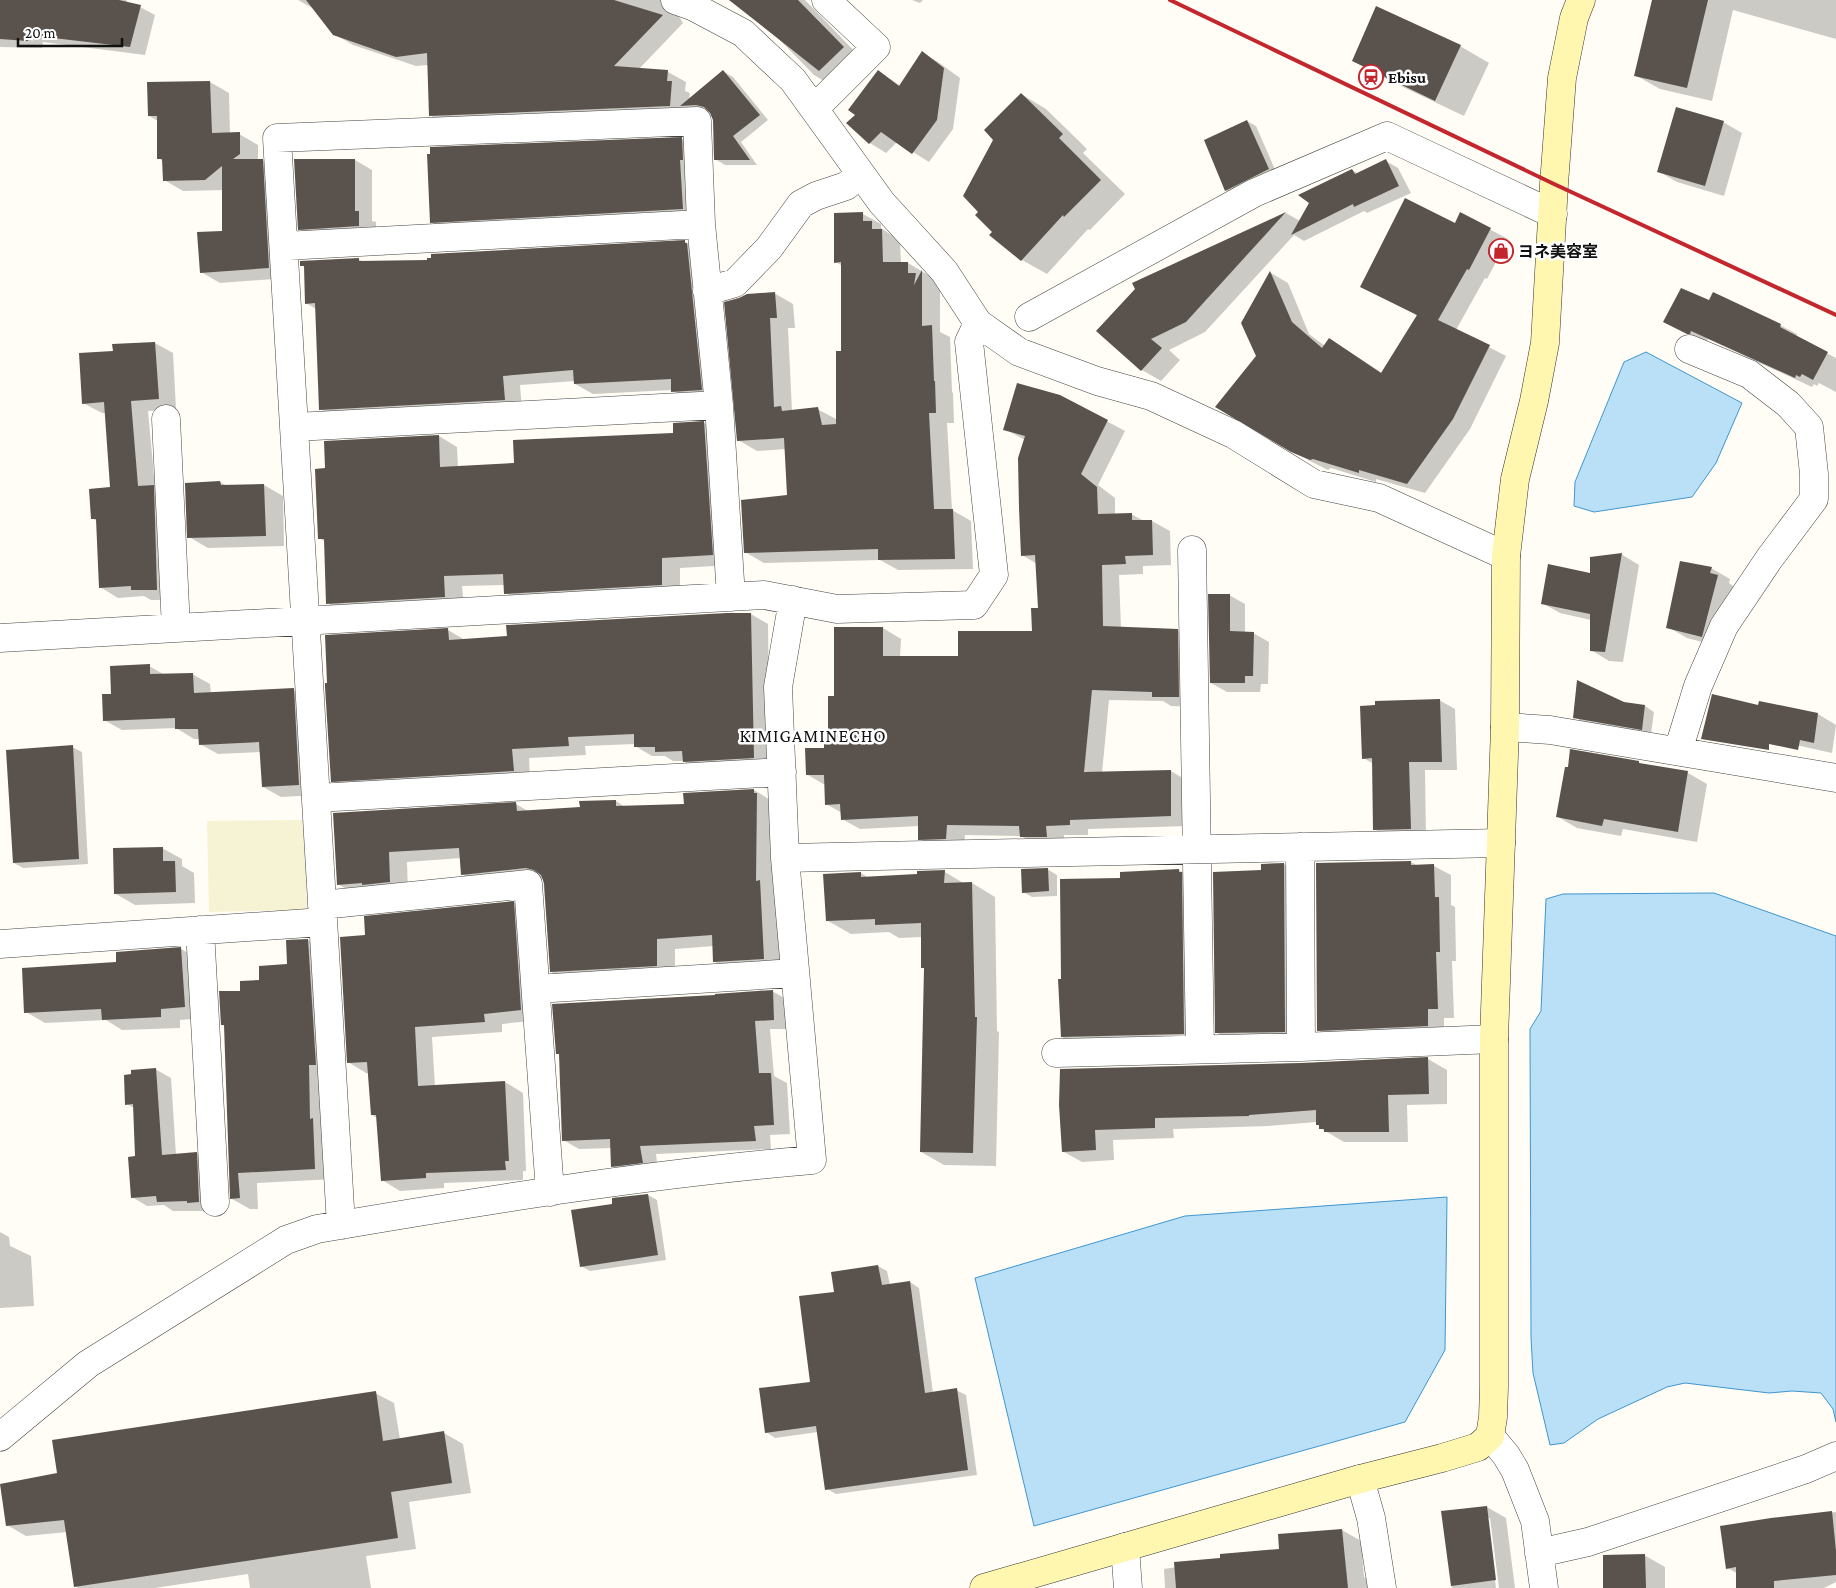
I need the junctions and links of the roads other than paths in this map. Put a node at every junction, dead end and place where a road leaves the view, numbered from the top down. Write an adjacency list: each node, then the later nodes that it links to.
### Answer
1 (675, 0): 4 (street)
2 (826, 0): 4 (street)
3 (1580, 0): 6 (street)
4 (814, 110): 5 (street)
5 (861, 174): 9 (street); 11 (street)
6 (1553, 214): 10 (street); 17 (street)
7 (701, 224): 8 (street); 8 (street); 9 (street)
8 (284, 246): 15 (street)
9 (707, 291): 13 (street)
10 (1029, 318)
11 (978, 323): 17 (street); 19 (street)
12 (1689, 349): 24 (street)
13 (719, 405): 15 (street); 18 (street)
14 (166, 419): 21 (street)
15 (294, 427): 20 (street)
16 (1192, 550): 30 (street)
17 (1506, 556): 23 (street)
18 (731, 597): 19 (street); 20 (street)
19 (793, 600): 25 (street)
20 (306, 621): 21 (street); 27 (street)
21 (176, 628): 22 (street)
22 (0, 638)
23 (1505, 726): 24 (street); 28 (street)
24 (1678, 751): 26 (street)
25 (782, 772): 27 (street); 31 (street)
26 (1836, 778)
27 (316, 798): 32 (street)
28 (1501, 843): 29 (street); 37 (street)
29 (1300, 847): 30 (street); 38 (street)
30 (1197, 850): 31 (street); 39 (street)
31 (785, 858): 35 (street)
32 (323, 914): 33 (street); 36 (street); 43 (street)
33 (200, 930): 34 (street); 42 (street)
34 (0, 944)
35 (795, 973): 36 (street); 41 (street)
36 (536, 989): 41 (street)
37 (1494, 1038): 38 (street); 44 (street)
38 (1301, 1046): 39 (street)
39 (1200, 1049): 40 (street)
40 (1056, 1054)
41 (550, 1192): 43 (street)
42 (215, 1202)
43 (341, 1225): 45 (street)
44 (1490, 1436): 47 (street); 49 (street)
45 (0, 1437)
46 (1836, 1456): 49 (street)
47 (1360, 1479): 48 (street); 52 (street)
48 (1125, 1547): 50 (street); 51 (street)
49 (1539, 1553): 53 (street)
50 (984, 1588)
51 (1128, 1588)
52 (1382, 1588)
53 (1544, 1588)

